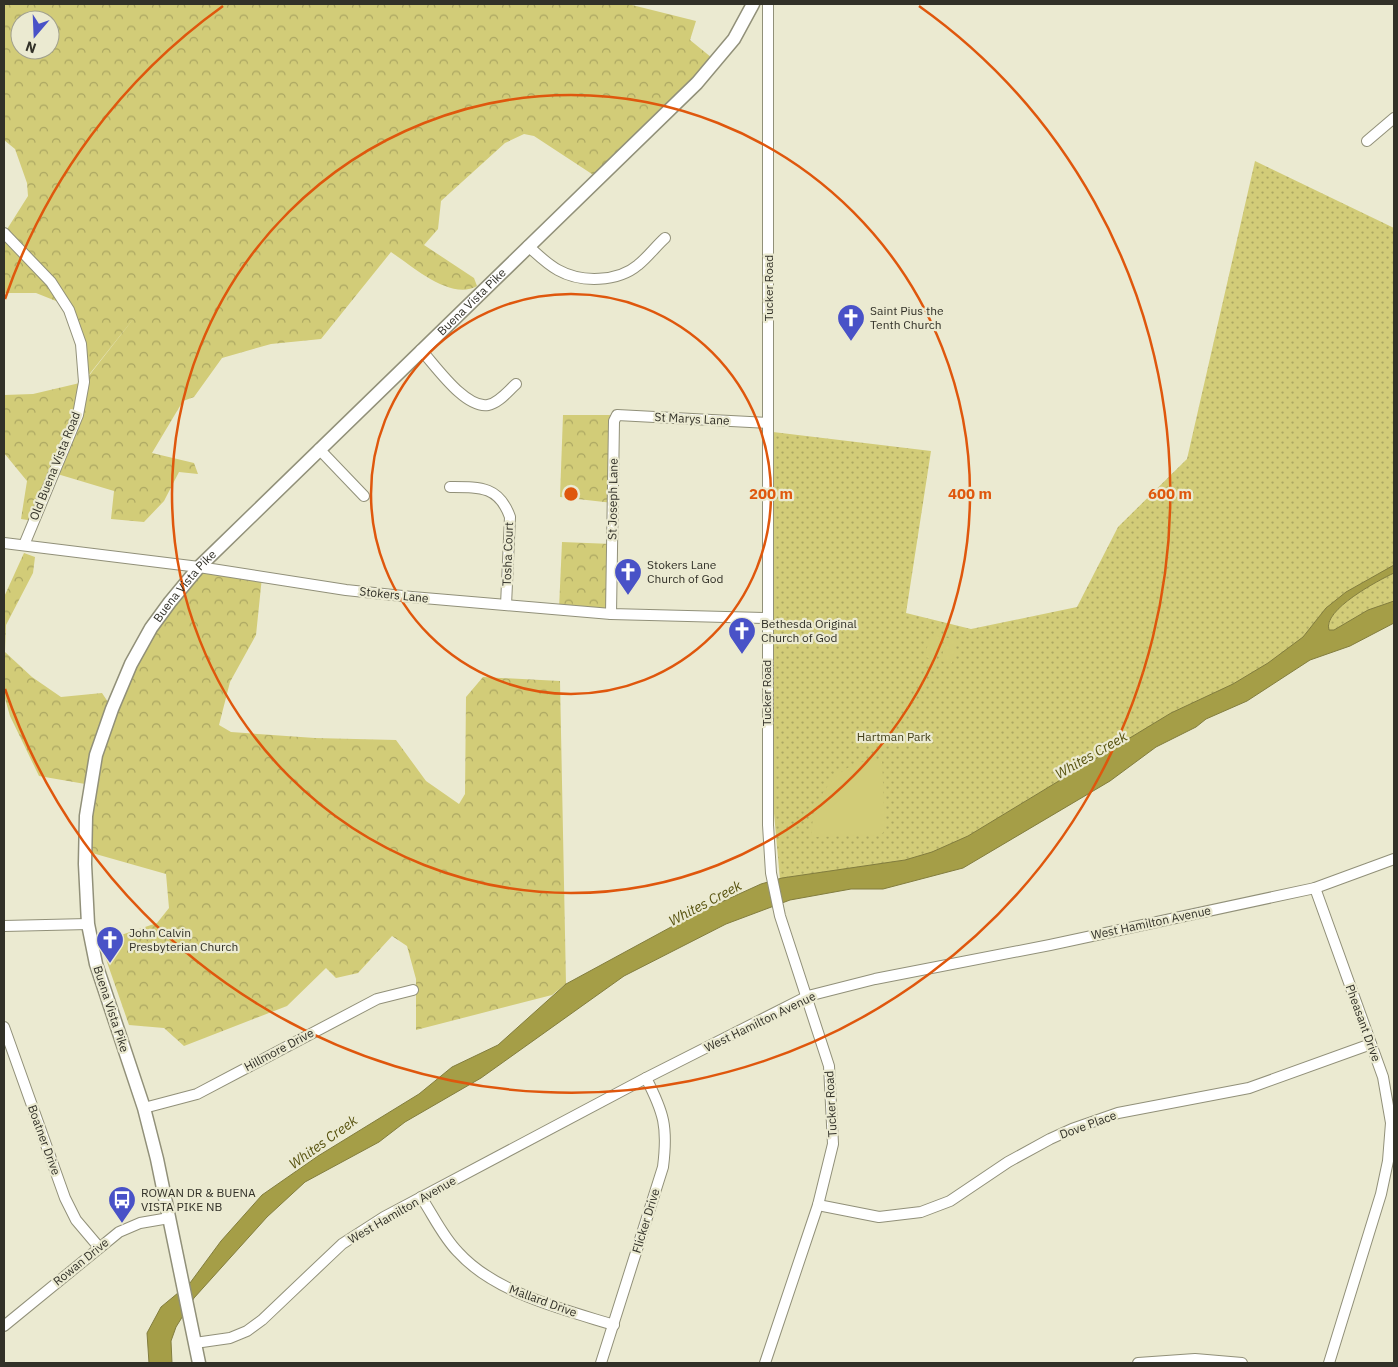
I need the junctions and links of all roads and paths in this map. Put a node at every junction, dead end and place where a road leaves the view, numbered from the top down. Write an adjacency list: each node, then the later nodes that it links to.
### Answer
1 (753, 4): 7 (main road, Buena Vista Pike)
2 (768, 4): 11 (street, Tucker Road)
3 (1394, 118): 4 (street)
4 (1367, 141)
5 (4, 234): 16 (street, Old Buena Vista Road)
6 (665, 238): 7 (street)
7 (528, 246): 8 (main road, Buena Vista Pike)
8 (421, 350): 9 (street); 12 (main road, Buena Vista Pike)
9 (516, 384)
10 (617, 415): 11 (street, St Marys Lane); 19 (street, St Joseph Lane)
11 (768, 423): 20 (street, Tucker Road)
12 (319, 449): 14 (street); 17 (main road, Buena Vista Pike)
13 (450, 488): 18 (street, Tosha Court)
14 (364, 496)
15 (4, 543): 16 (street, Stokers Lane)
16 (24, 544): 17 (street, Stokers Lane)
17 (199, 567): 18 (street, Stokers Lane); 23 (main road, Buena Vista Pike)
18 (506, 605): 19 (street, Stokers Lane)
19 (611, 614): 20 (street, Stokers Lane)
20 (767, 618): 26 (street, Tucker Road)
21 (1394, 859): 22 (street, West Hamilton Avenue)
22 (1315, 888): 26 (street, West Hamilton Avenue); 28 (street, Pheasant Drive)
23 (88, 924): 24 (street); 30 (main road, Buena Vista Pike)
24 (4, 926)
25 (413, 990): 30 (street, Hillmore Drive)
26 (808, 996): 29 (street, West Hamilton Avenue); 32 (street, Tucker Road)
27 (4, 1027): 34 (street, Boatner Drive)
28 (1371, 1044): 32 (street, Dove Place); 43 (street, Pheasant Drive)
29 (646, 1078): 31 (street, West Hamilton Avenue); 35 (street, Flicker Drive)
30 (144, 1108): 33 (main road, Buena Vista Pike)
31 (421, 1197): 35 (street, Mallard Drive); 37 (street, West Hamilton Avenue)
32 (818, 1205): 40 (street, Tucker Road)
33 (168, 1218): 34 (street, Rowan Drive); 37 (main road, Buena Vista Pike)
34 (98, 1246): 36 (street, Rowan Drive)
35 (614, 1325): 39 (street, Flicker Drive)
36 (4, 1326)
37 (195, 1339): 38 (main road, Buena Vista Pike)
38 (199, 1363)
39 (601, 1363)
40 (765, 1363)
41 (1138, 1363): 42 (street)
42 (1242, 1363)
43 (1329, 1363)

